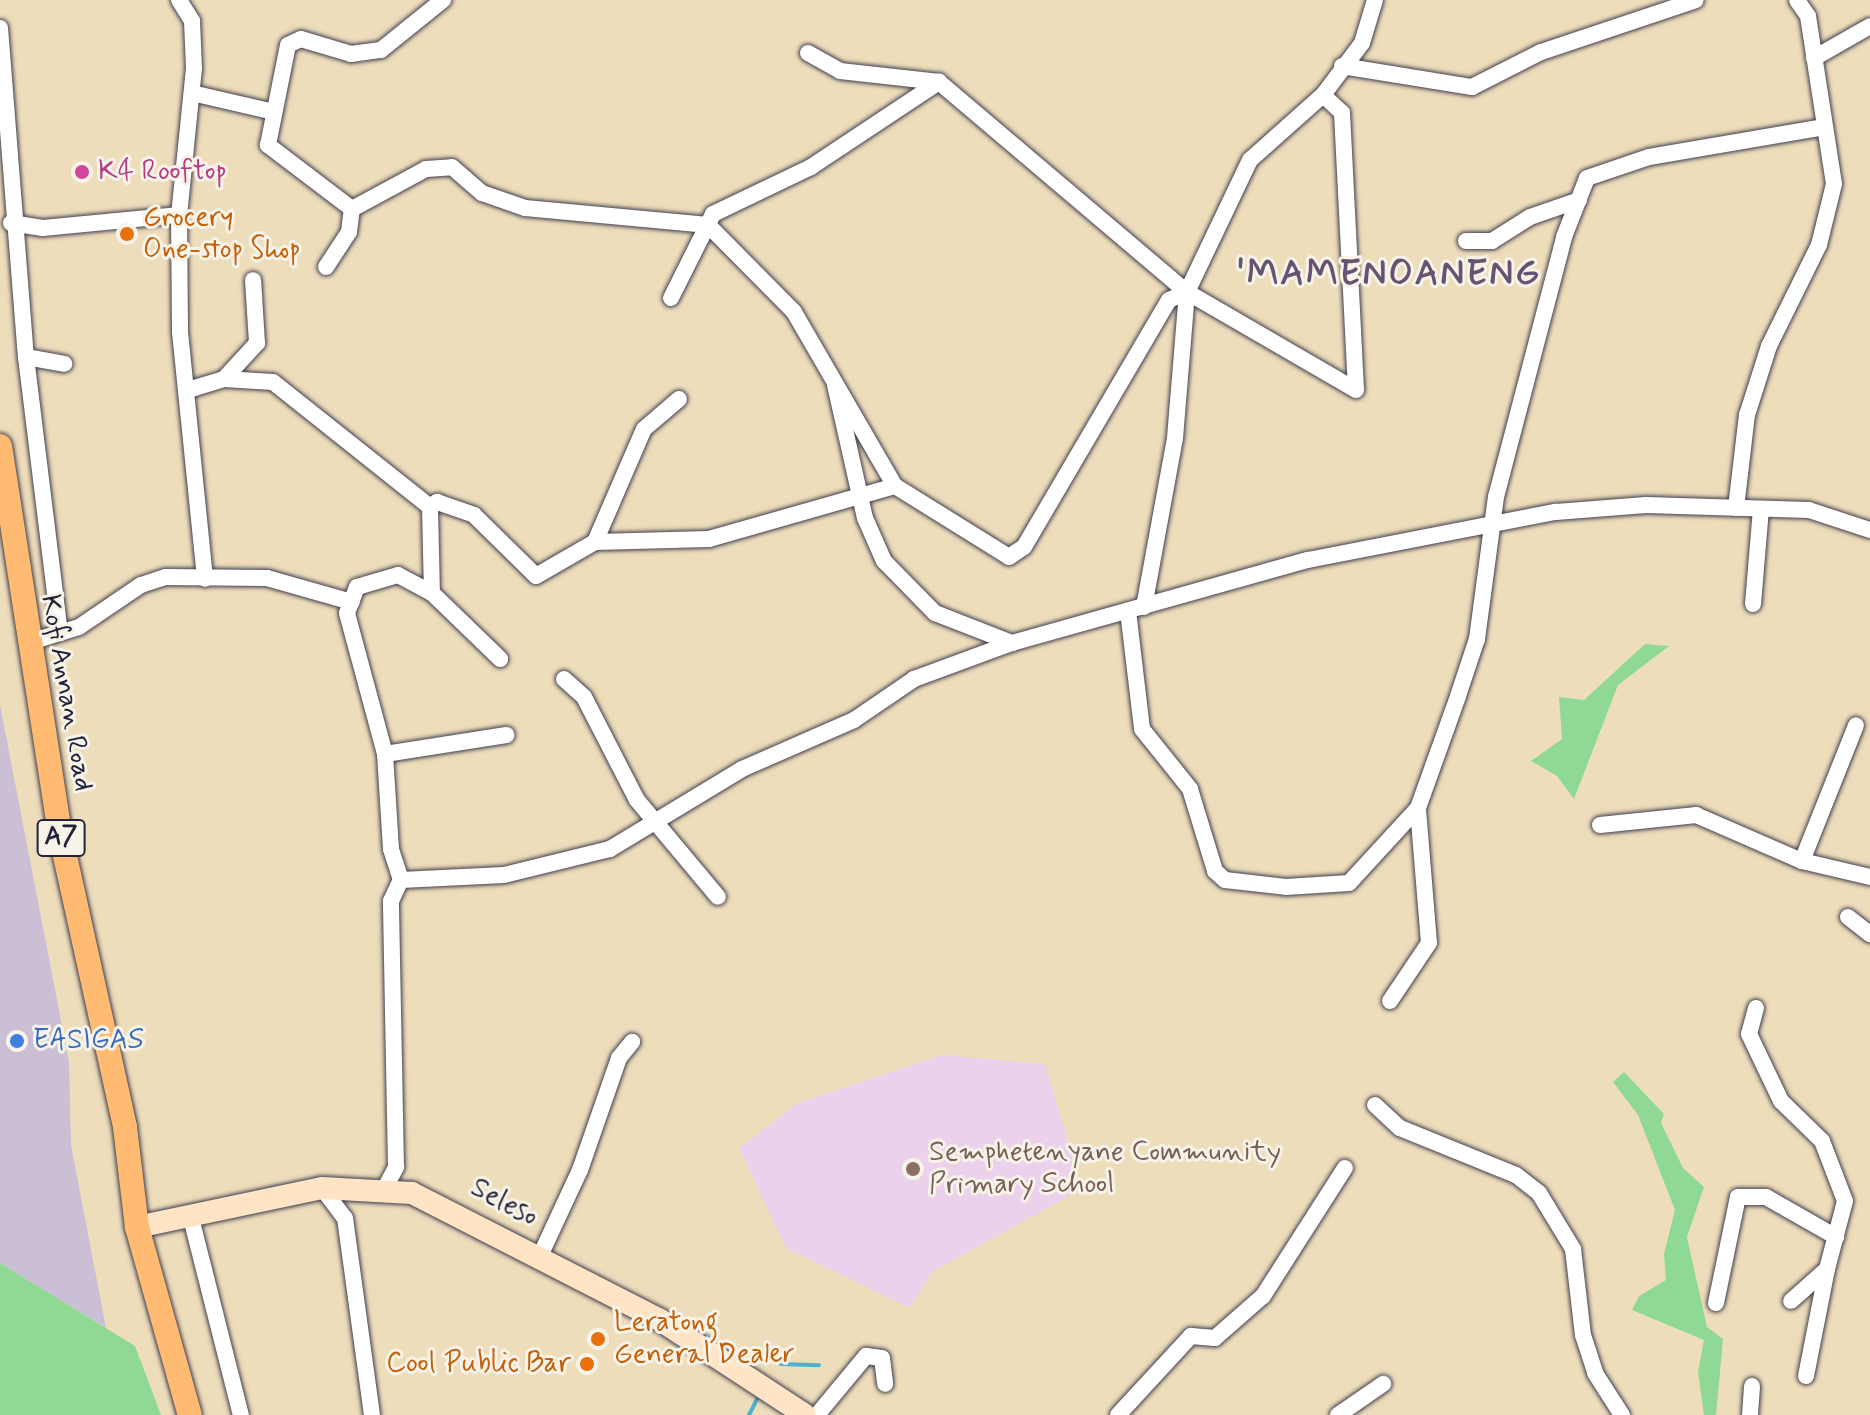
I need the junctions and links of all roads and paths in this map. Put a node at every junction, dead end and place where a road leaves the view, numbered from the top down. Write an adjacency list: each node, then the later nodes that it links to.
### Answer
1 (179, 0): 12 (street)
2 (443, 0): 15 (street)
3 (1375, 0): 10 (street)
4 (1696, 0): 10 (street)
5 (1797, 0): 9 (street)
6 (1870, 26): 9 (street)
7 (0, 28): 14 (street)
8 (808, 53): 11 (street)
9 (1814, 58): 16 (street)
10 (1342, 66): 13 (street)
11 (939, 82): 21 (street); 25 (street)
12 (192, 93): 15 (street); 19 (street)
13 (1323, 95): 25 (street); 25 (street)
14 (1, 107): 20 (street)
15 (274, 112): 18 (street)
16 (1824, 127): 17 (street); 37 (street)
17 (1579, 200): 22 (street); 39 (street)
18 (352, 209): 21 (street); 23 (street)
19 (179, 215): 20 (street); 31 (street)
20 (11, 223): 27 (street)
21 (708, 225): 26 (street); 29 (street)
22 (1466, 241)
23 (326, 267)
24 (253, 280): 30 (street)
25 (1187, 292): 34 (street); 46 (street)
26 (671, 298)
27 (26, 357): 28 (street); 47 (street)
28 (64, 364)
29 (829, 369): 34 (street); 35 (street)
30 (224, 379): 31 (street); 36 (street)
31 (188, 390): 42 (street)
32 (679, 399): 41 (street)
33 (0, 446): 48 (main road, Kofi Annan Road / A7)
34 (895, 486): 35 (street)
35 (860, 494): 41 (street); 49 (street)
36 (430, 507): 41 (street); 43 (street)
37 (1736, 508): 38 (street); 39 (street)
38 (1761, 509): 40 (street); 45 (street)
39 (1491, 523): 46 (street); 55 (street)
40 (1870, 530)
41 (595, 542)
42 (205, 579): 44 (street); 47 (street)
43 (432, 593): 44 (street); 50 (street)
44 (352, 602): 54 (street)
45 (1753, 604)
46 (1136, 609): 49 (street); 55 (street)
47 (60, 632): 48 (street)
48 (27, 643): 72 (main road, Kofi Annan Road / A7)
49 (1012, 643): 56 (street)
50 (500, 659)
51 (564, 679): 56 (street)
52 (1856, 725): 58 (street)
53 (507, 735): 54 (street)
54 (385, 754): 60 (street)
55 (1418, 808): 64 (street)
56 (656, 824): 60 (street); 61 (street)
57 (1600, 825): 58 (street)
58 (1802, 861): 59 (street)
59 (1870, 877)
60 (401, 880): 70 (street)
61 (718, 897)
62 (1848, 917): 63 (street)
63 (1870, 934)
64 (1390, 1001)
65 (1756, 1008): 73 (street)
66 (632, 1042): 74 (street)
67 (1375, 1105): 89 (street)
68 (1345, 1168): 87 (street)
69 (322, 1188): 70 (main road, Seleso); 71 (main road, Seleso); 84 (street)
70 (385, 1188): 74 (main road, Seleso)
71 (190, 1214): 72 (main road, Seleso); 83 (street)
72 (137, 1227): 82 (main road, Kofi Annan Road / A7)
73 (1836, 1237): 75 (street); 77 (street)
74 (540, 1256): 85 (main road, Seleso)
75 (1827, 1269): 76 (street); 78 (street)
76 (1791, 1301)
77 (1716, 1303)
78 (1806, 1376)
79 (885, 1384): 86 (street)
80 (1383, 1384): 88 (street)
81 (1752, 1386): 90 (street)
82 (190, 1415)
83 (241, 1415)
84 (372, 1415)
85 (805, 1415)
86 (817, 1415)
87 (1118, 1415)
88 (1338, 1415)
89 (1622, 1415)
90 (1750, 1415)

